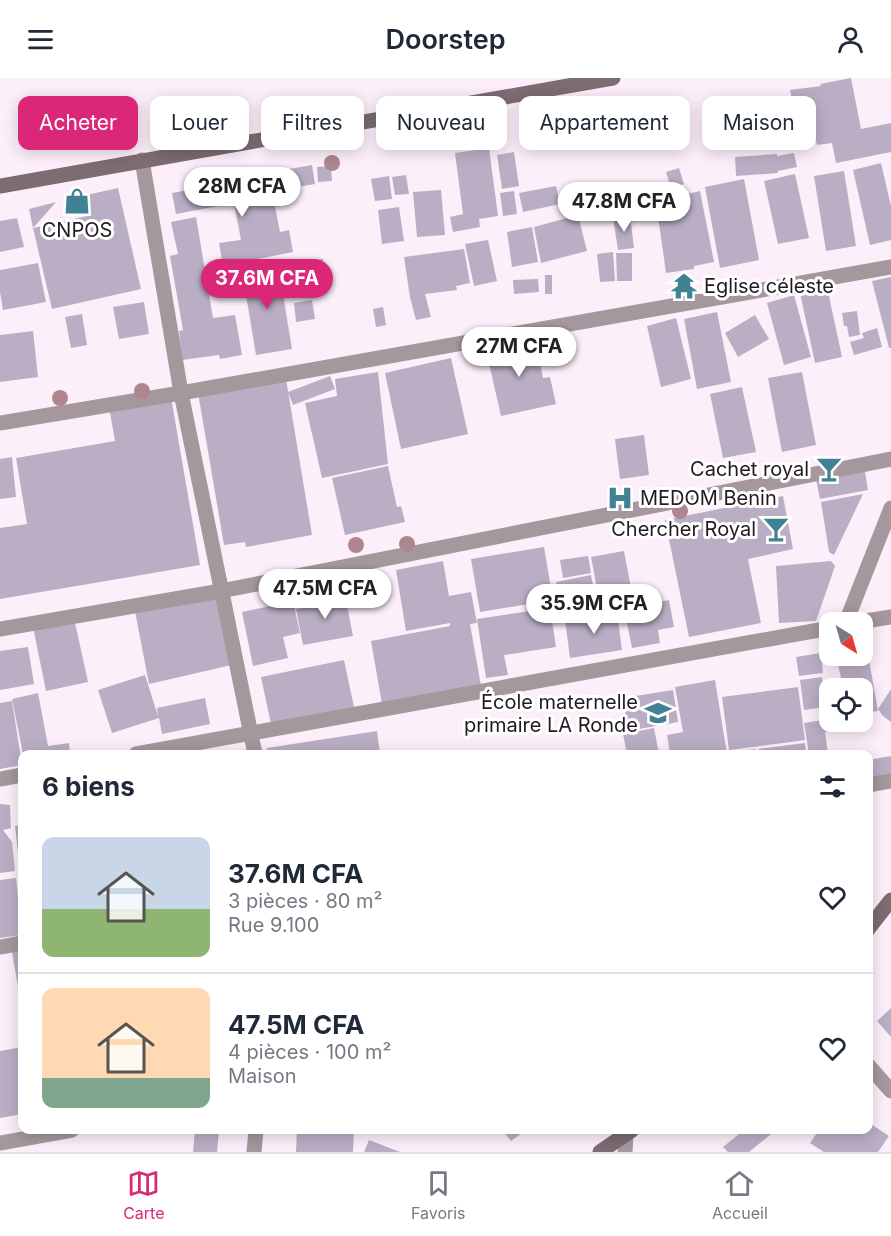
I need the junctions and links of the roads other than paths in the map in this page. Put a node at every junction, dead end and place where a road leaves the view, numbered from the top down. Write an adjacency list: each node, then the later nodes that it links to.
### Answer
1 (613, 78): 2 (street)
2 (142, 160): 3 (street); 5 (street)
3 (0, 186)
4 (891, 267): 5 (street)
5 (180, 393): 6 (street); 9 (street)
6 (0, 423)
7 (891, 459): 9 (street)
8 (891, 508): 10 (street)
9 (221, 591): 13 (street); 15 (street)
10 (850, 612)
11 (891, 617): 12 (street)
12 (873, 620)
13 (0, 629)
14 (819, 630): 15 (street)
15 (251, 734): 16 (street); 17 (street)
16 (159, 750)
17 (254, 750)
18 (18, 776): 19 (street)
19 (0, 779)
20 (891, 781): 21 (street)
21 (873, 784)
22 (891, 900): 23 (street)
23 (873, 922)
24 (18, 944): 25 (street)
25 (0, 947)
26 (873, 1071): 27 (street)
27 (891, 1091)
28 (50, 1134): 32 (street)
29 (256, 1134): 33 (street)
30 (626, 1134): 34 (street)
31 (629, 1134): 35 (street)
32 (0, 1143)
33 (254, 1152)
34 (600, 1152)
35 (625, 1152)

